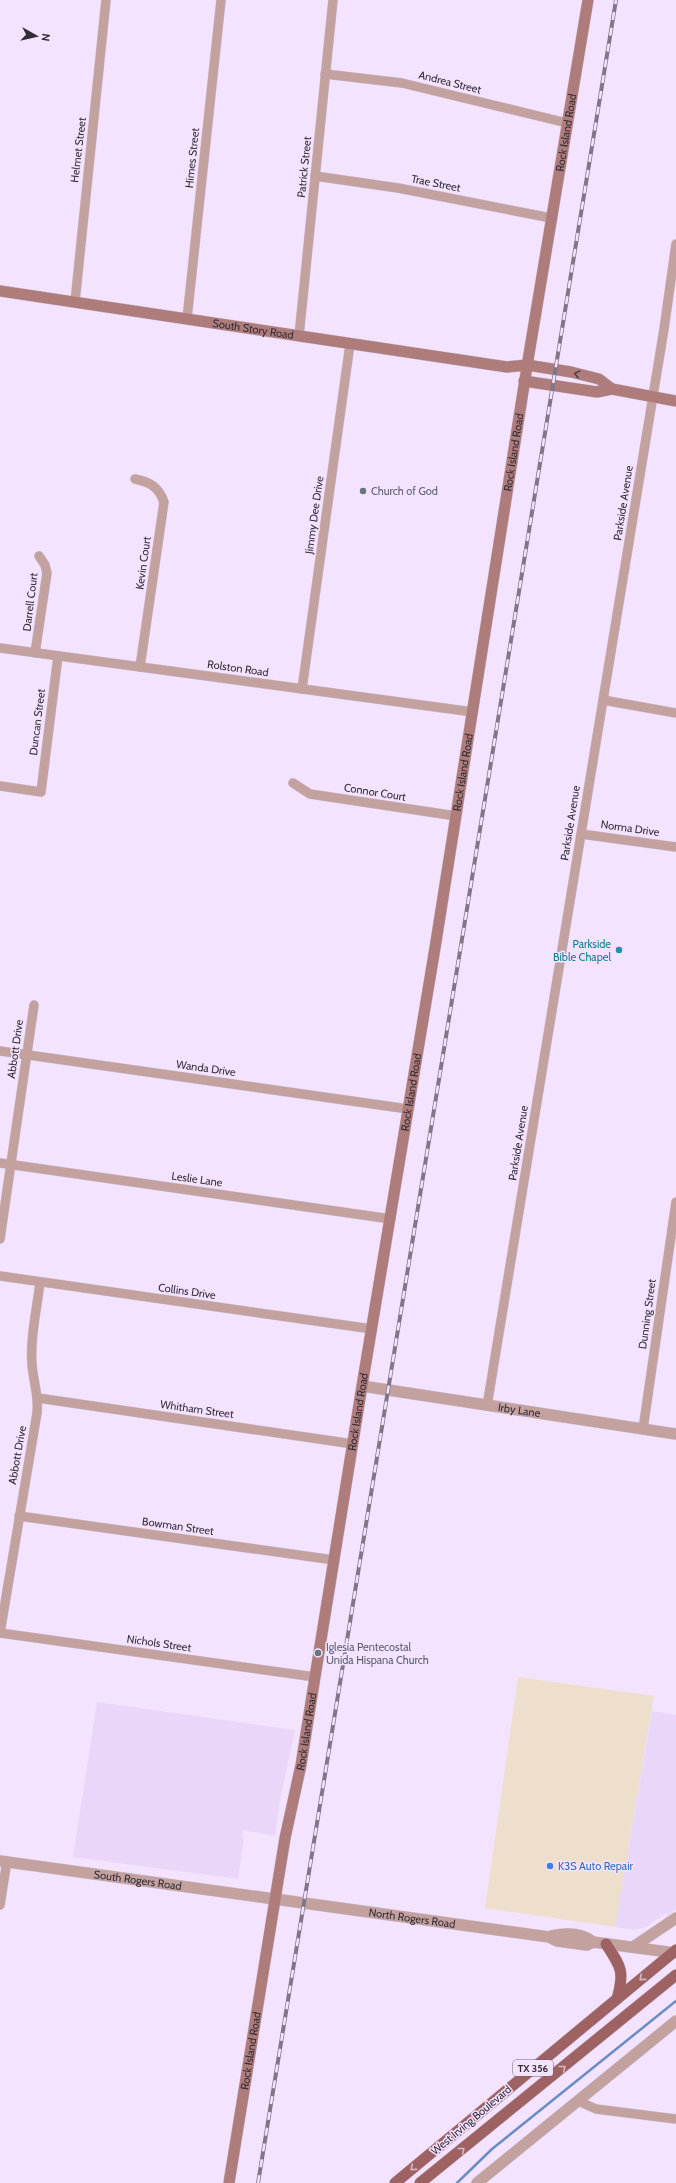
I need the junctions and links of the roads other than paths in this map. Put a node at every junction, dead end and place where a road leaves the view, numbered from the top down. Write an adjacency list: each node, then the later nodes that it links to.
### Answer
1 (106, 0): 11 (street, Helmet Street)
2 (221, 0): 12 (street, Himes Street)
3 (333, 0): 5 (street, Patrick Street)
4 (588, 0): 6 (main road, Rock Island Road)
5 (325, 74): 6 (street, Andrea Street); 7 (street, Patrick Street)
6 (567, 123): 8 (main road, Rock Island Road)
7 (315, 176): 8 (street, Trae Street); 13 (street, Patrick Street)
8 (551, 218): 15 (main road, Rock Island Road)
9 (676, 244): 19 (street, Parkside Avenue)
10 (0, 291): 11 (main road, South Story Road)
11 (75, 302): 12 (main road, South Story Road)
12 (187, 319): 13 (main road, South Story Road)
13 (299, 336): 14 (main road, South Story Road)
14 (350, 344): 16 (main road, South Story Road); 27 (street, Jimmy Dee Drive)
15 (527, 365): 16 (main road, South Story Road); 17 (main road, Rock Island Road); 18 (main road, South Story Road, one-way to 15)
16 (507, 366): 17 (main road)
17 (524, 382): 18 (main road); 29 (main road, Rock Island Road)
18 (612, 389): 19 (main road)
19 (652, 397): 20 (main road); 28 (street, Parkside Avenue)
20 (676, 401)
21 (135, 479): 26 (street, Kevin Court)
22 (39, 556): 24 (street, Darrell Court)
23 (0, 648): 24 (street, Rolston Road)
24 (35, 652): 25 (street, Rolston Road)
25 (58, 656): 26 (street, Rolston Road); 32 (street, Duncan Street)
26 (140, 667): 27 (street, Rolston Road)
27 (302, 689): 29 (street, Rolston Road)
28 (603, 700): 30 (street); 34 (street, Parkside Avenue)
29 (473, 712): 33 (main road, Rock Island Road)
30 (676, 712)
31 (294, 783): 33 (street, Connor Court)
32 (0, 786)
33 (456, 816): 39 (main road, Rock Island Road)
34 (581, 834): 35 (street, Norma Drive); 50 (street, Parkside Avenue)
35 (676, 847)
36 (34, 1004): 38 (street, Abbott Drive)
37 (0, 1051): 38 (street, Wanda Drive)
38 (27, 1055): 39 (street, Wanda Drive); 41 (street, Abbott Drive)
39 (408, 1109): 43 (main road, Rock Island Road)
40 (0, 1163): 41 (street, Leslie Lane)
41 (11, 1165): 43 (street, Leslie Lane); 44 (street, Abbott Drive)
42 (676, 1202): 51 (street, Dunning Street)
43 (391, 1219): 47 (main road, Rock Island Road)
44 (0, 1239)
45 (0, 1276): 46 (street, Collins Drive)
46 (40, 1282): 47 (street, Collins Drive); 49 (street, Abbott Drive)
47 (372, 1329): 48 (main road, Rock Island Road)
48 (362, 1386): 50 (street, Irby Lane); 53 (main road, Rock Island Road)
49 (38, 1398): 53 (street, Whitham Street); 54 (street, Abbott Drive)
50 (488, 1406): 51 (street, Irby Lane)
51 (643, 1429): 52 (street, Irby Lane)
52 (676, 1434)
53 (353, 1444): 55 (main road, Rock Island Road)
54 (19, 1516): 55 (street, Bowman Street); 56 (street, Abbott Drive)
55 (334, 1560): 57 (main road, Rock Island Road)
56 (0, 1633): 57 (street, Nichols Street)
57 (315, 1677): 59 (main road, Rock Island Road)
58 (3, 1861): 59 (street, South Rogers Road); 60 (street)
59 (276, 1900): 62 (street, North Rogers Road); 70 (main road, Rock Island Road)
60 (0, 1905)
61 (676, 1918): 63 (street)
62 (606, 1944): 63 (street, North Rogers Road); 66 (main road)
63 (632, 1948): 64 (street, North Rogers Road)
64 (675, 1952): 66 (main road, West Irving Boulevard / TX 356, one-way to 66)
65 (676, 1975): 72 (main road, West Irving Boulevard / TX 356, one-way to 65)
66 (617, 1999): 71 (main road, West Irving Boulevard / TX 356, one-way to 71)
67 (676, 2021): 68 (street)
68 (578, 2101): 69 (street); 73 (street)
69 (676, 2119)
70 (229, 2183)
71 (394, 2183)
72 (420, 2183)
73 (477, 2183)

